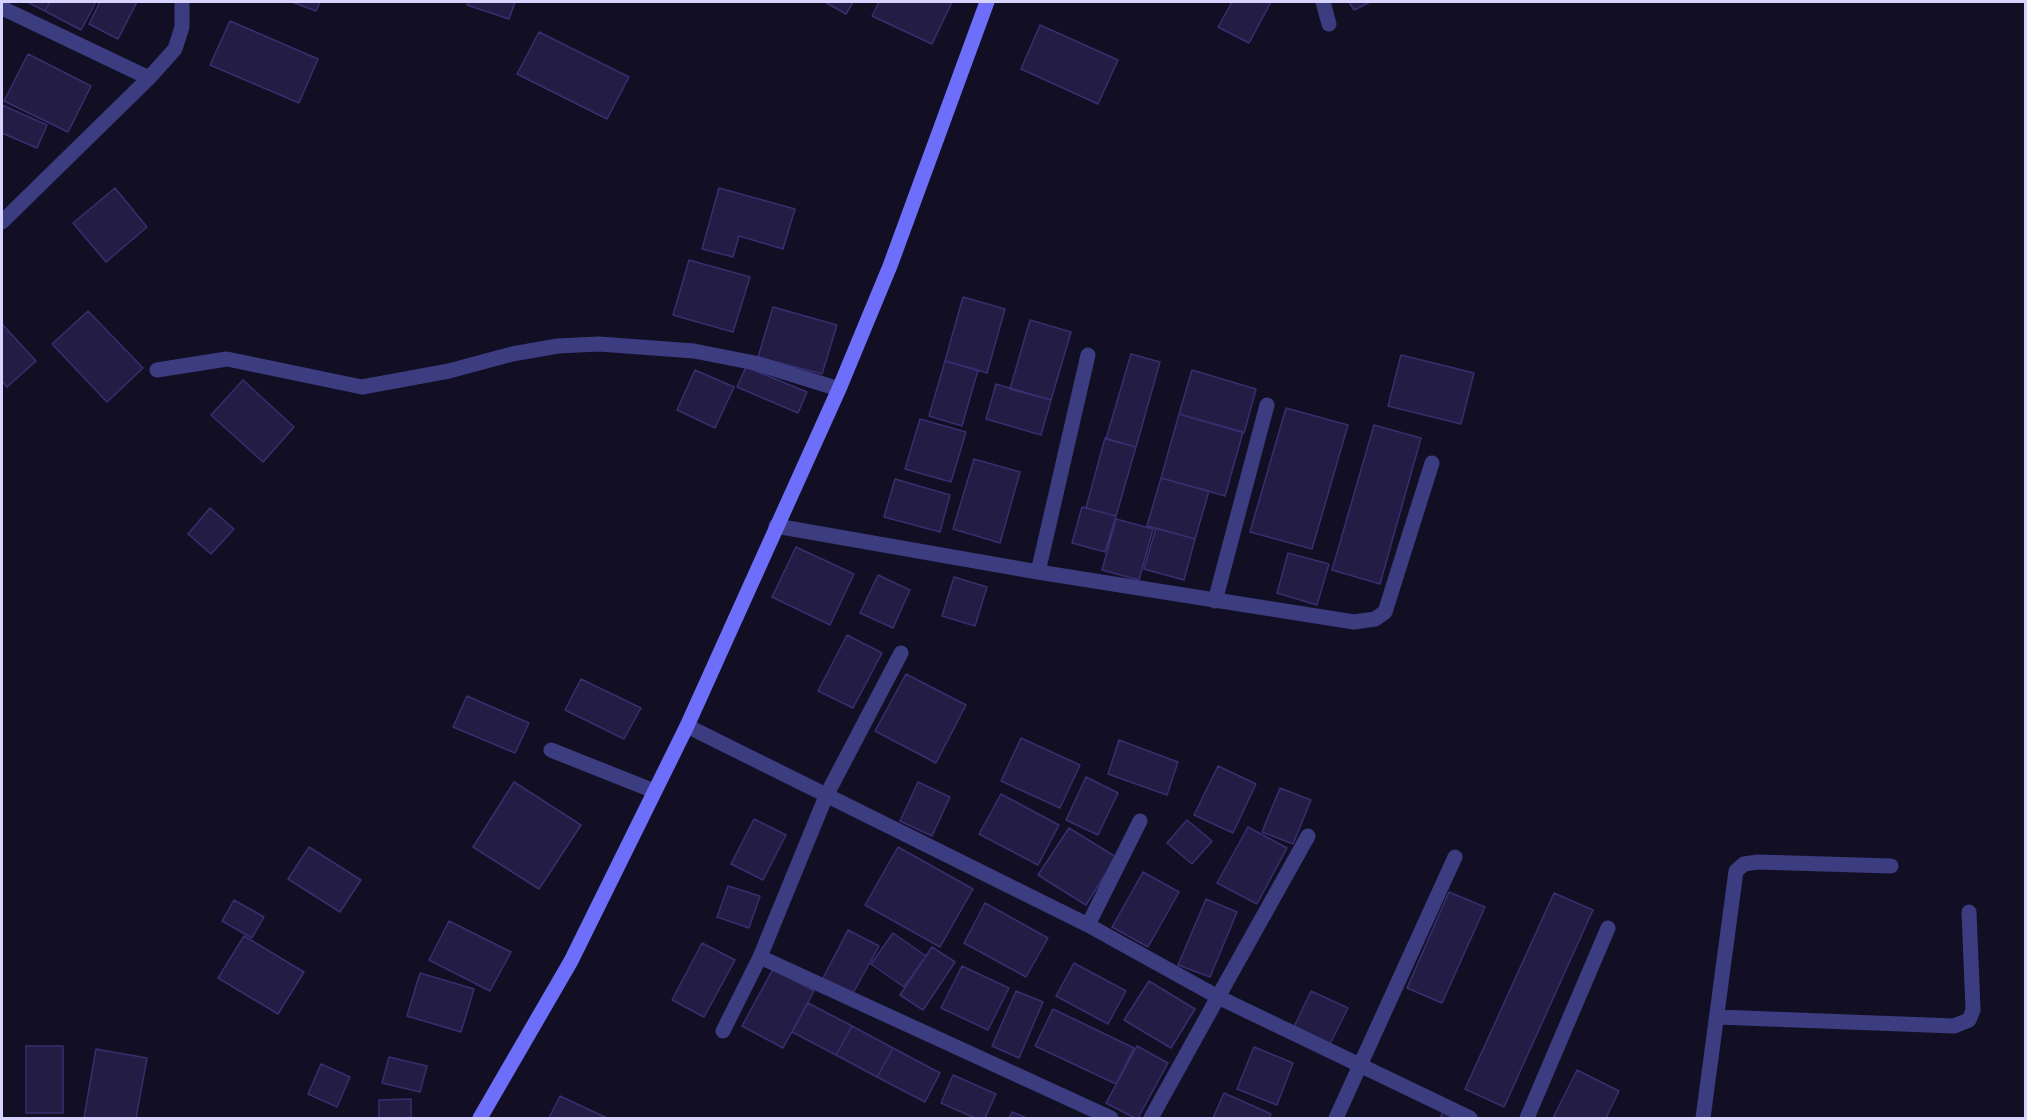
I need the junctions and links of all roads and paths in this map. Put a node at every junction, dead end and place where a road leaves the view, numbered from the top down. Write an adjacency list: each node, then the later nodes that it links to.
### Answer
1 (182, 2): 6 (street)
2 (987, 2): 10 (street)
3 (1323, 2): 5 (street)
4 (2, 8): 6 (street)
5 (1329, 24)
6 (149, 78): 7 (street)
7 (2, 222)
8 (1089, 355): 14 (street)
9 (158, 370): 10 (street)
10 (839, 389): 13 (street)
11 (1267, 405): 15 (street)
12 (1432, 463): 15 (street)
13 (776, 526): 14 (street); 17 (street)
14 (1038, 573): 15 (street)
15 (1215, 601)
16 (902, 653): 20 (street)
17 (687, 726): 19 (street); 20 (street)
18 (551, 750): 19 (street)
19 (654, 791): 33 (street)
20 (826, 796): 26 (street); 28 (street)
21 (1140, 821): 26 (street)
22 (1308, 836): 29 (street)
23 (1455, 857): 32 (street)
24 (1891, 866): 30 (street)
25 (1970, 912): 30 (street)
26 (1088, 925): 29 (street)
27 (1608, 928): 38 (street)
28 (760, 957): 31 (street); 34 (street)
29 (1218, 997): 32 (street); 35 (street)
30 (1717, 1017): 39 (street)
31 (723, 1031)
32 (1361, 1067): 36 (street); 37 (street)
33 (480, 1119)
34 (1111, 1119)
35 (1151, 1119)
36 (1336, 1119)
37 (1470, 1119)
38 (1527, 1119)
39 (1703, 1119)

